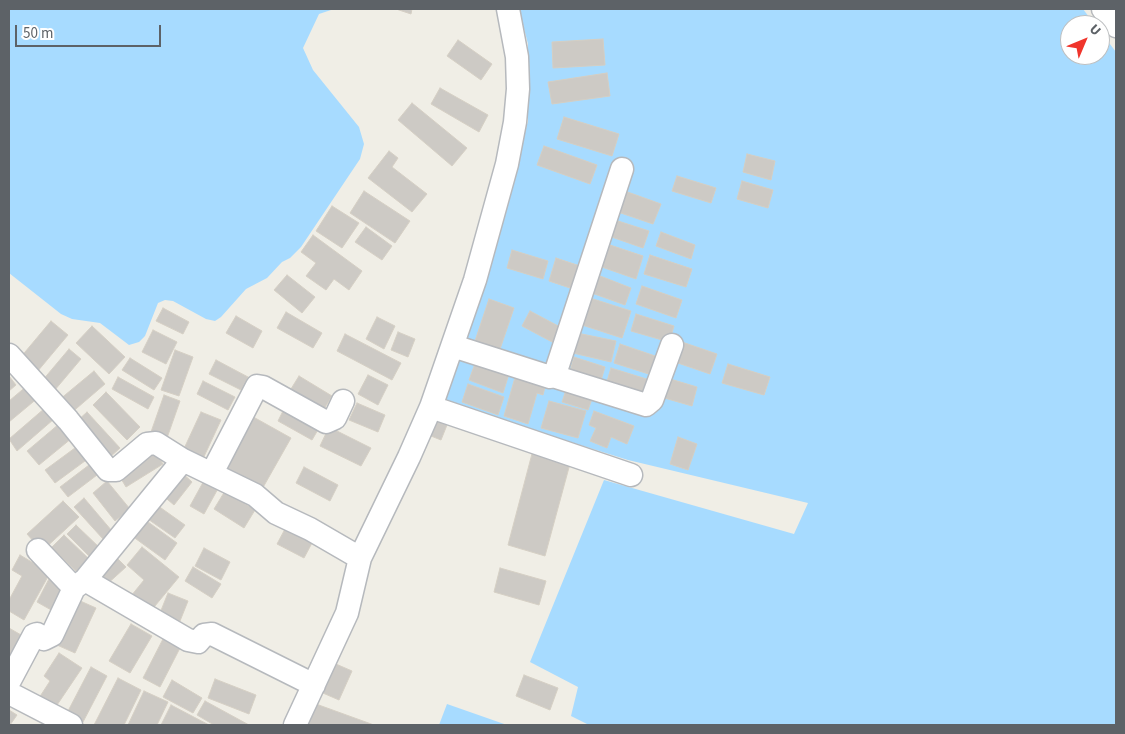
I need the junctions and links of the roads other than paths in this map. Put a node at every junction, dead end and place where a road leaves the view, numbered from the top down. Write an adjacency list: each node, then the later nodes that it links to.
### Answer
1 (508, 9): 6 (street)
2 (1103, 9): 3 (street)
3 (1116, 26)
4 (622, 169): 8 (street)
5 (672, 344): 8 (street)
6 (453, 346): 8 (street); 10 (street)
7 (9, 355): 11 (street)
8 (553, 376)
9 (343, 401): 12 (street)
10 (430, 407): 13 (street); 15 (street)
11 (183, 460): 12 (street); 16 (street)
12 (212, 473): 15 (street)
13 (631, 474)
14 (38, 550): 16 (street)
15 (360, 558): 18 (street)
16 (80, 584): 17 (street); 18 (street)
17 (9, 682)
18 (314, 686): 21 (street)
19 (9, 693): 20 (street)
20 (71, 725)
21 (295, 725)

